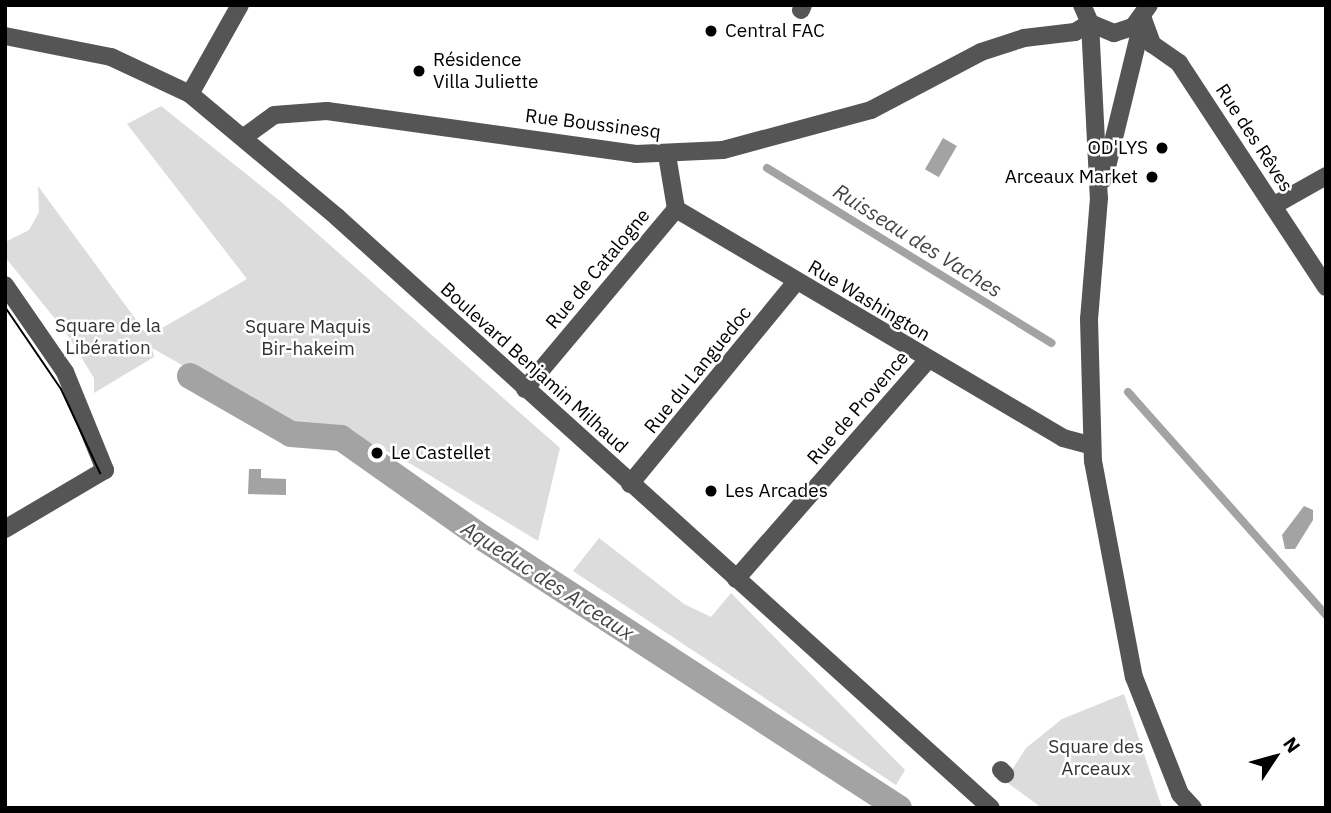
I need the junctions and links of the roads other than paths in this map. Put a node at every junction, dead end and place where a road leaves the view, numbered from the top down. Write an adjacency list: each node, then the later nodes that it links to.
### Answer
1 (240, 5): 6 (street)
2 (1082, 5): 4 (street)
3 (1146, 12): 4 (street); 10 (street); 11 (street, Rue des Rêves)
4 (1090, 23): 8 (street, Rue Boussinesq); 10 (street)
5 (5, 36): 6 (street, Boulevard Benjamin Milhaud)
6 (190, 94): 7 (street, Boulevard Benjamin Milhaud)
7 (244, 137): 8 (street, Rue Boussinesq); 17 (street, Boulevard Benjamin Milhaud)
8 (667, 155): 12 (street)
9 (1326, 176): 11 (street)
10 (1099, 198): 18 (street)
11 (1273, 206): 15 (street, Rue des Rêves)
12 (676, 209): 13 (street, Rue Washington); 17 (street, Rue de Catalogne)
13 (796, 282): 16 (street, Rue Washington); 19 (street, Rue du Languedoc)
14 (5, 285): 20 (street)
15 (1326, 287)
16 (928, 360): 18 (street, Rue Washington); 21 (street, Rue de Provence)
17 (525, 389): 19 (street, Boulevard Benjamin Milhaud)
18 (1092, 446): 22 (street)
19 (631, 484): 21 (street, Boulevard Benjamin Milhaud)
20 (5, 529)
21 (736, 579): 23 (street, Boulevard Benjamin Milhaud)
22 (1180, 801): 24 (street)
23 (991, 808)
24 (1193, 808)

